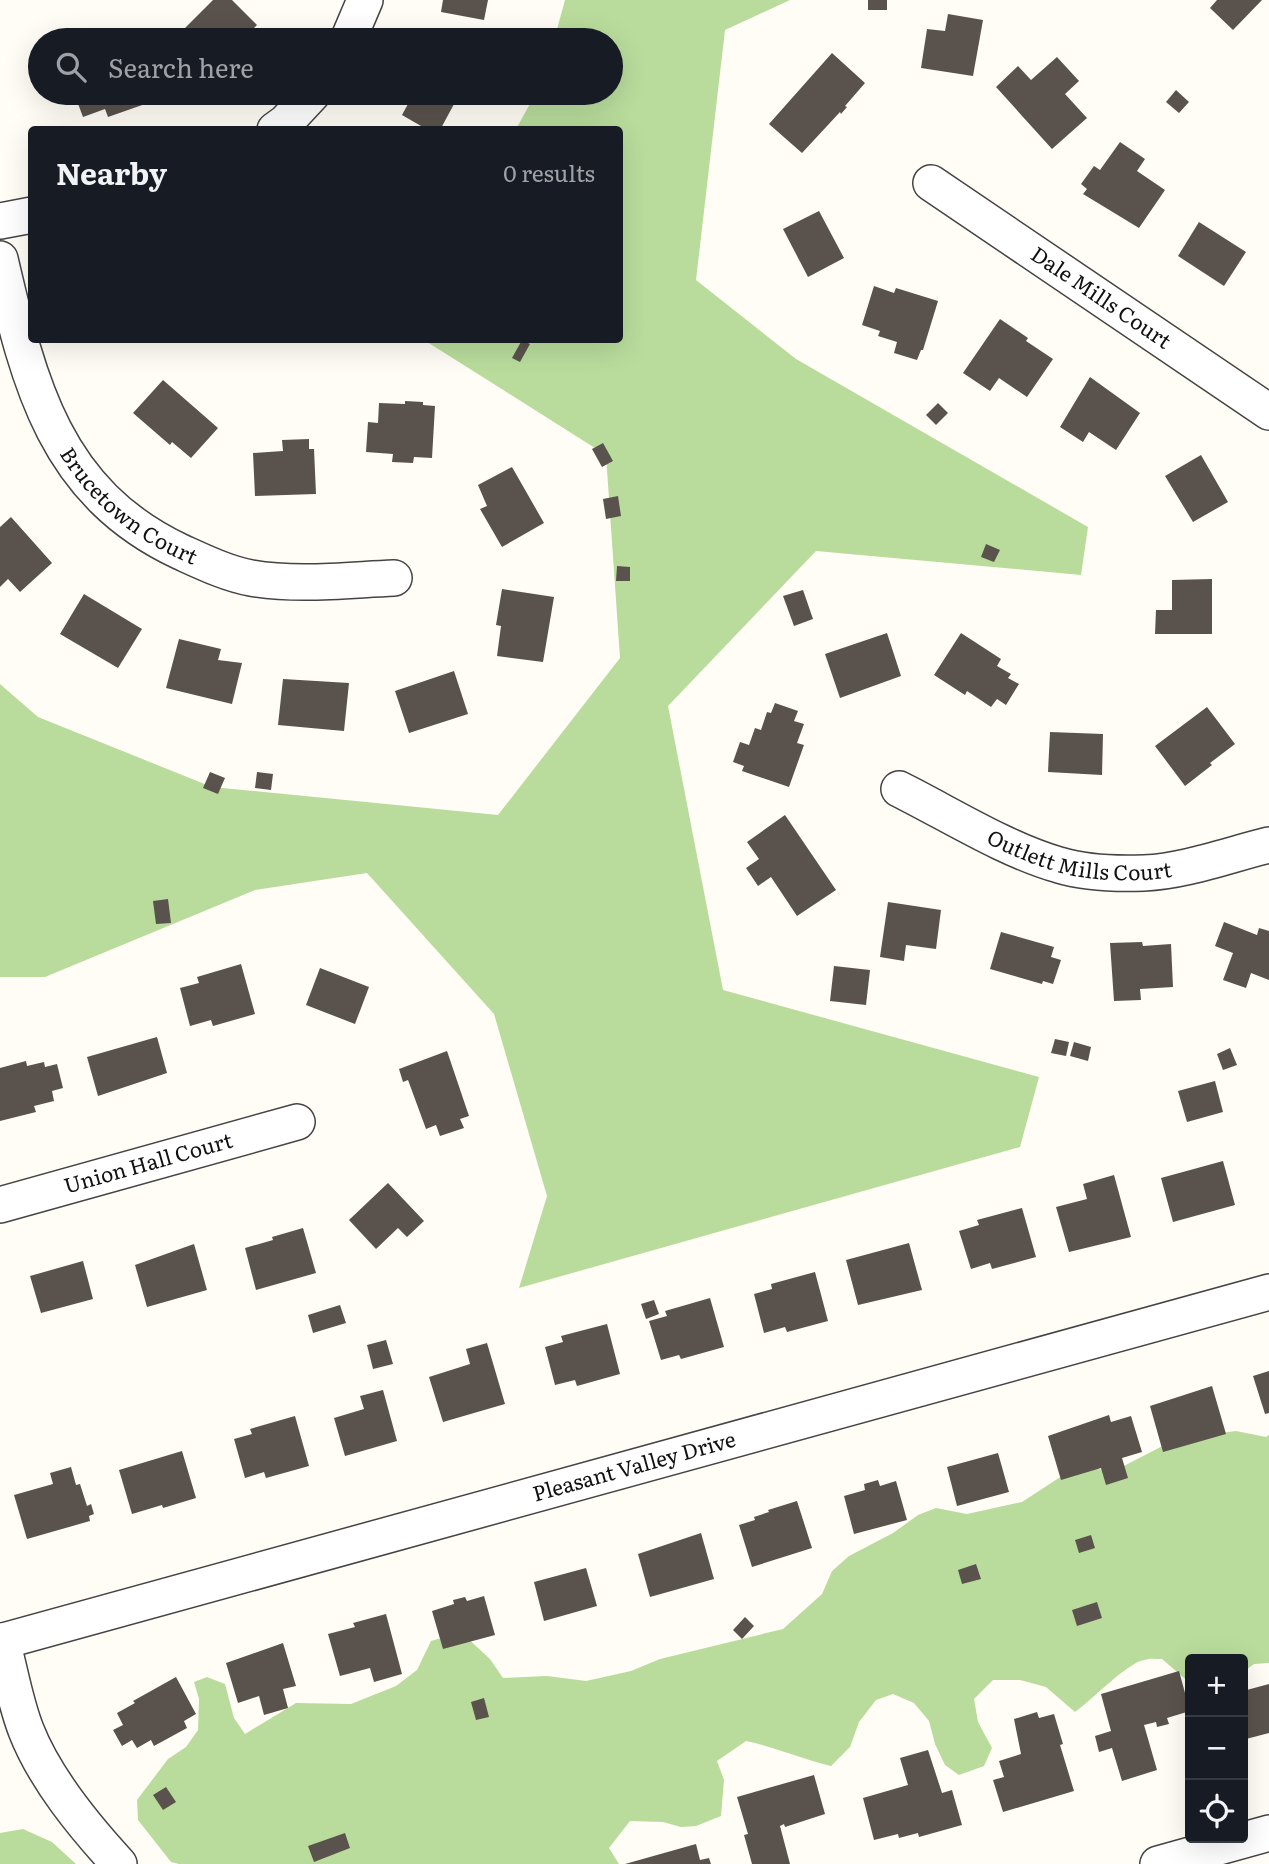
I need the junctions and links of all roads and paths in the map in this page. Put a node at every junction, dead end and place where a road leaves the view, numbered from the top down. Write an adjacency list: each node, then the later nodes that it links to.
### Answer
1 (365, 0): 2 (street)
2 (353, 28)
3 (302, 105): 4 (street)
4 (280, 126)
5 (931, 183): 9 (street, Dale Mills Court)
6 (28, 216): 7 (street)
7 (0, 221)
8 (0, 259): 10 (street, Brucetown Court)
9 (1269, 412)
10 (394, 578)
11 (899, 789): 12 (street, Outlett Mills Court)
12 (1269, 845)
13 (297, 1122): 14 (street, Union Hall Court)
14 (0, 1205)
15 (1269, 1292): 16 (street, Pleasant Valley Drive)
16 (1, 1641): 18 (street)
17 (1269, 1833): 19 (street)
18 (119, 1864)
19 (1158, 1864)

